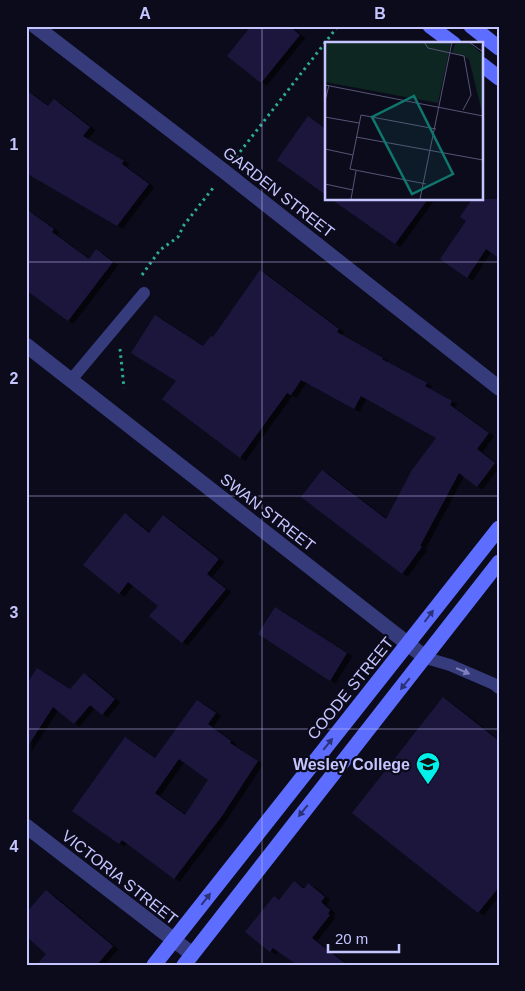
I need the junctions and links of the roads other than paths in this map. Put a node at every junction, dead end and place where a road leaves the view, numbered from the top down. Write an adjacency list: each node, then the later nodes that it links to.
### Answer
1 (35, 26): 11 (street, GARDEN STREET)
2 (430, 26): 4 (street)
3 (471, 26): 5 (street)
4 (451, 42)
5 (499, 48)
6 (482, 65): 7 (street)
7 (499, 78)
8 (144, 293): 10 (lane)
9 (26, 345): 10 (street, SWAN STREET)
10 (71, 380): 14 (street, SWAN STREET)
11 (499, 388)
12 (499, 528): 14 (street, COODE STREET, one-way to 12)
13 (499, 562): 15 (street)
14 (408, 644): 15 (street, SWAN STREET); 18 (street, COODE STREET, one-way to 14)
15 (426, 658): 16 (lane, SWAN STREET, one-way to 16); 19 (street, one-way to 19)
16 (499, 688)
17 (26, 826): 18 (street, VICTORIA STREET)
18 (174, 940): 19 (street, VICTORIA STREET); 20 (street, COODE STREET)
19 (188, 960)
20 (154, 965)

